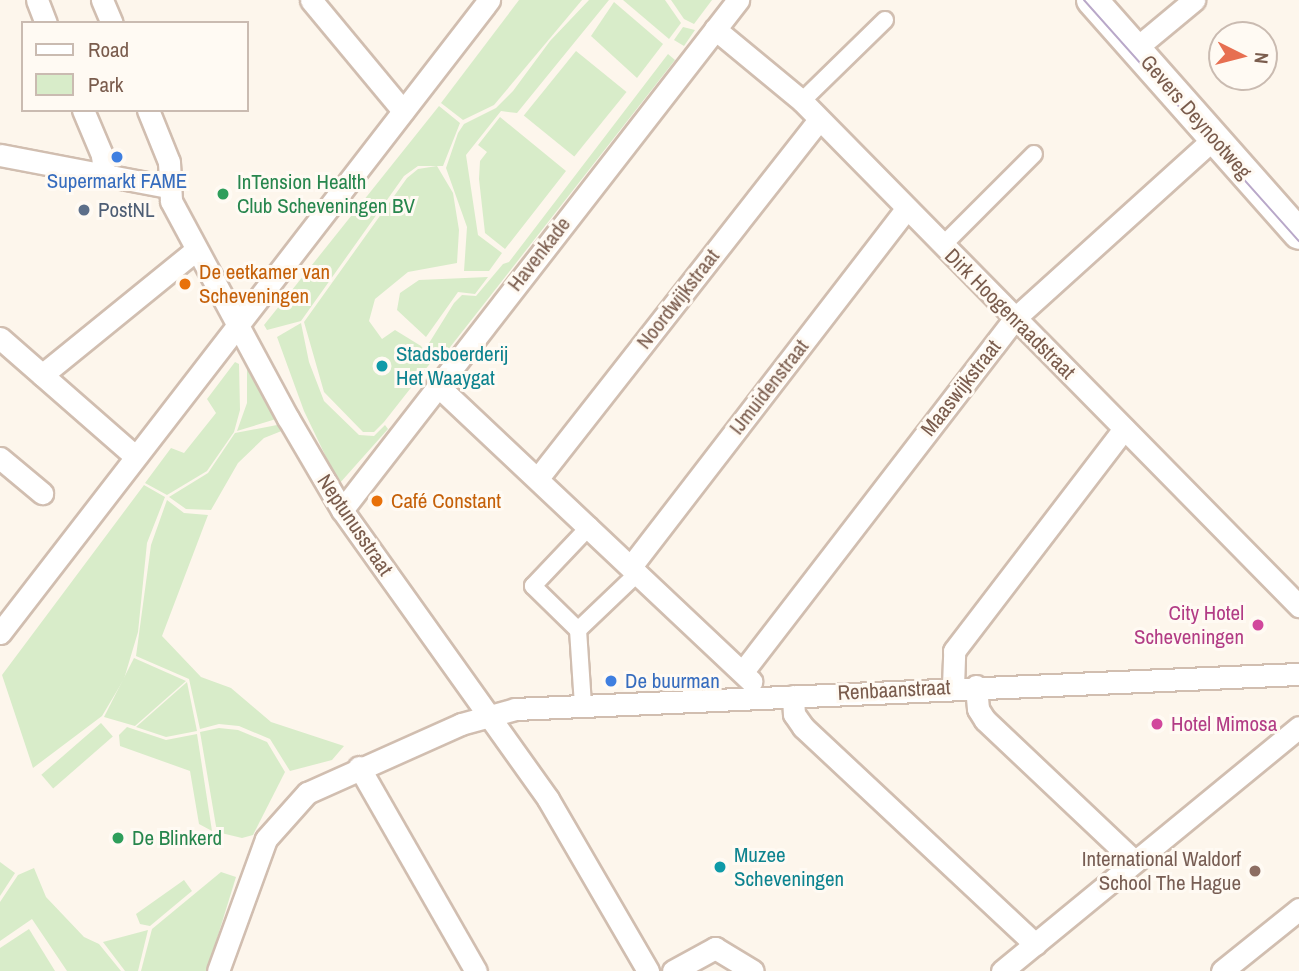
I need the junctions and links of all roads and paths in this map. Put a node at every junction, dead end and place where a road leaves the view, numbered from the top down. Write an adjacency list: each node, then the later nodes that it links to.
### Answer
1 (37, 0): 9 (street)
2 (102, 0): 10 (street)
3 (311, 0): 14 (street)
4 (489, 0): 14 (street)
5 (738, 0): 11 (street, Havenkade)
6 (1092, 0): 12 (main road, Gevers Deynootweg)
7 (1194, 0): 12 (street)
8 (885, 20): 13 (street)
9 (46, 21)
10 (111, 21)
11 (715, 29): 13 (street, Dirk Hoogenraadstraat); 31 (street, Havenkade)
12 (1135, 49): 18 (main road, Gevers Deynootweg)
13 (802, 101): 17 (street, Dirk Hoogenraadstraat)
14 (403, 111): 28 (street)
15 (84, 112): 21 (street)
16 (149, 112): 22 (street)
17 (818, 121): 23 (street, Dirk Hoogenraadstraat); 35 (street, Noordwijkstraat)
18 (1214, 138): 24 (main road, Gevers Deynootweg); 27 (street, Maaswijkstraat)
19 (1034, 154): 25 (street)
20 (0, 155): 21 (street)
21 (104, 174): 22 (street)
22 (167, 187): 26 (street, Neptunusstraat)
23 (906, 209): 25 (street, Dirk Hoogenraadstraat); 39 (street, IJmuidenstraat)
24 (1299, 234)
25 (942, 246): 27 (street, Dirk Hoogenraadstraat)
26 (195, 250): 28 (street, Neptunusstraat); 30 (street)
27 (1014, 319): 32 (street, Dirk Hoogenraadstraat); 43 (street, Maaswijkstraat)
28 (236, 324): 33 (street); 37 (street, Neptunusstraat)
29 (0, 338): 30 (street)
30 (42, 375): 33 (street)
31 (437, 385): 35 (street); 37 (street, Havenkade)
32 (1124, 429): 40 (street, Dirk Hoogenraadstraat); 46 (street)
33 (135, 456): 42 (street)
34 (0, 457): 36 (street)
35 (538, 478): 38 (street)
36 (42, 493)
37 (342, 510): 50 (street, Neptunusstraat)
38 (590, 526): 39 (street); 41 (street)
39 (636, 568): 41 (street); 43 (street)
40 (1299, 606)
41 (578, 630): 49 (street)
42 (0, 633)
43 (744, 670): 48 (street)
44 (1299, 674): 45 (street, Renbaanstraat)
45 (976, 686): 46 (street, Renbaanstraat); 53 (street)
46 (953, 687): 47 (street, Renbaanstraat)
47 (793, 695): 48 (street, Renbaanstraat); 55 (street)
48 (754, 697): 49 (street, Renbaanstraat)
49 (583, 705): 50 (street, Renbaanstraat)
50 (490, 716): 52 (street, Renbaanstraat); 58 (street, Neptunusstraat)
51 (1299, 727): 53 (street)
52 (359, 768): 56 (street, Renbaanstraat); 57 (street)
53 (1134, 862): 55 (street)
54 (1299, 909): 62 (street)
55 (1034, 944): 61 (street)
56 (218, 971)
57 (477, 971)
58 (648, 971)
59 (673, 971): 60 (street)
60 (753, 971)
61 (1002, 971)
62 (1222, 971)

